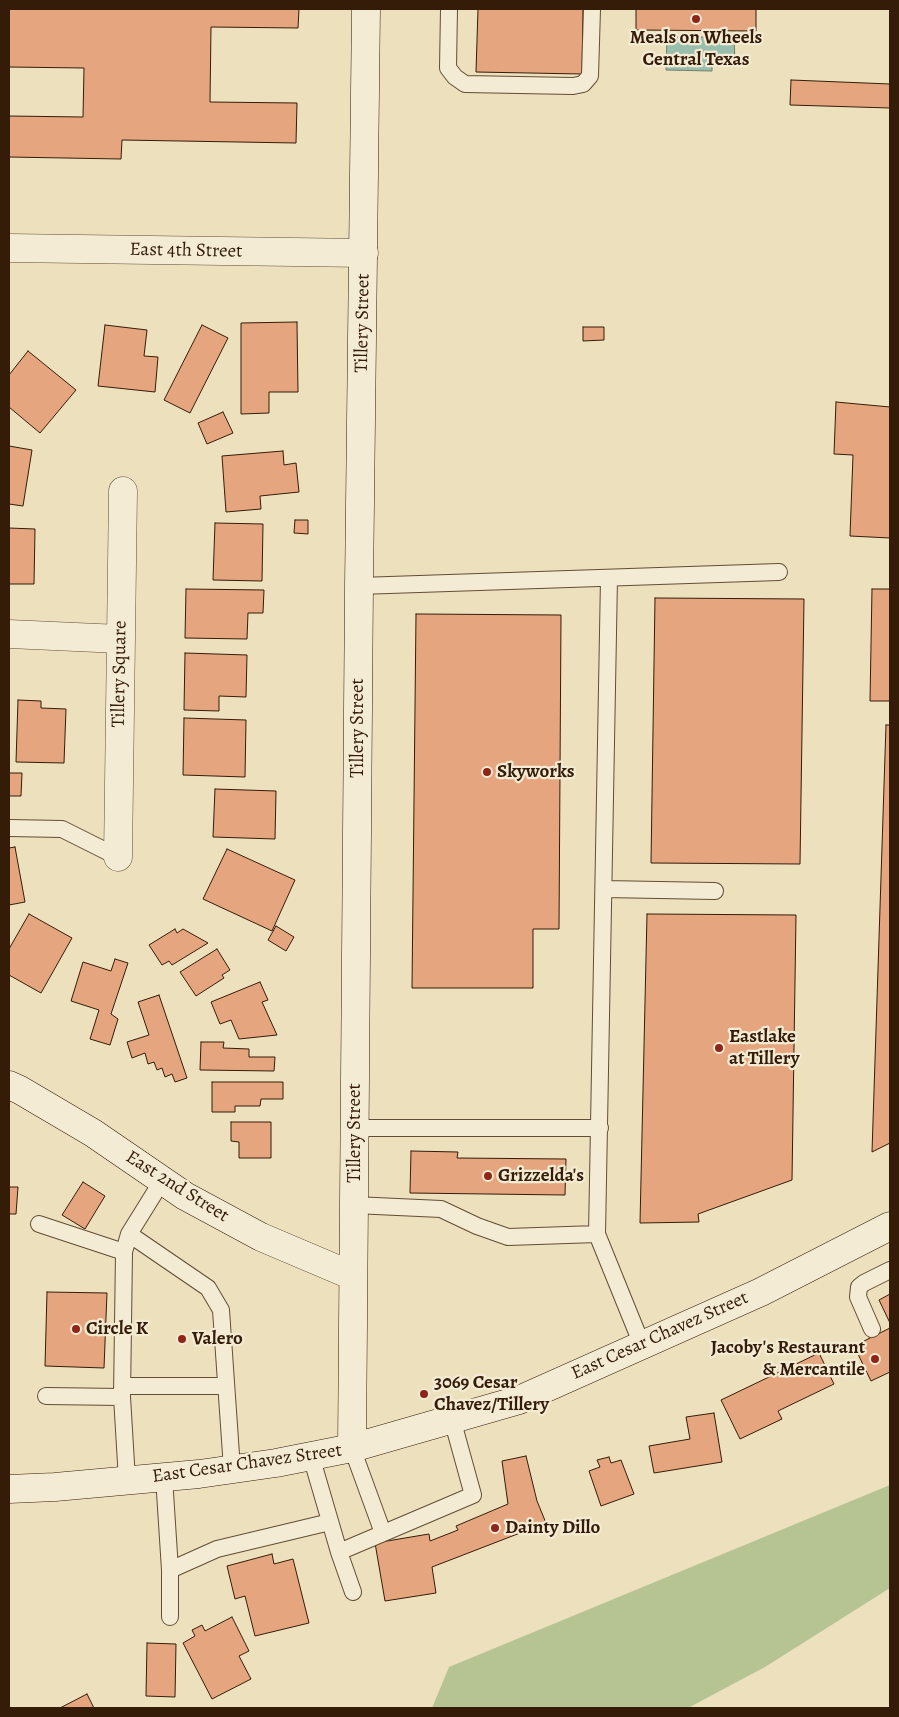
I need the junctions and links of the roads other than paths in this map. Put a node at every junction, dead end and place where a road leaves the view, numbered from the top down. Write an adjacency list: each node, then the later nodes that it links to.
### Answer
1 (366, 9): 5 (street, Tillery Street)
2 (449, 9): 3 (lane)
3 (592, 9)
4 (9, 248): 5 (street, East 4th Street)
5 (364, 253): 9 (street, Tillery Street)
6 (123, 491): 11 (street, Tillery Square)
7 (779, 572): 8 (lane)
8 (610, 578): 9 (lane); 14 (lane)
9 (359, 586): 17 (street, Tillery Street)
10 (9, 634): 11 (street)
11 (120, 638): 13 (street, Tillery Square)
12 (9, 828): 13 (lane)
13 (118, 857)
14 (604, 889): 15 (lane); 18 (lane)
15 (715, 890)
16 (9, 1085): 19 (street, East 2nd Street)
17 (355, 1128): 18 (lane); 20 (street, Tillery Street)
18 (600, 1128): 24 (lane)
19 (162, 1181): 23 (lane); 27 (street, East 2nd Street)
20 (354, 1205): 24 (lane); 27 (street, Tillery Street)
21 (39, 1224): 25 (lane)
22 (890, 1226): 29 (street, East Cesar Chavez Street)
23 (129, 1234): 25 (lane); 30 (lane)
24 (597, 1234): 29 (lane)
25 (124, 1252): 31 (lane)
26 (890, 1270): 28 (lane)
27 (353, 1276): 34 (street, Tillery Street)
28 (872, 1328)
29 (642, 1345): 33 (street, East Cesar Chavez Street)
30 (226, 1386): 31 (lane); 36 (lane)
31 (123, 1392): 32 (lane); 38 (lane)
32 (46, 1396)
33 (452, 1419): 34 (street, East Cesar Chavez Street); 41 (lane)
34 (352, 1448): 35 (street, East Cesar Chavez Street); 41 (lane)
35 (311, 1456): 36 (street, East Cesar Chavez Street); 40 (lane)
36 (232, 1469): 37 (street, East Cesar Chavez Street)
37 (164, 1477): 38 (street, East Cesar Chavez Street); 43 (lane)
38 (127, 1480): 39 (street, East Cesar Chavez Street)
39 (9, 1490)
40 (330, 1522): 42 (lane); 43 (lane)
41 (383, 1533): 42 (lane)
42 (339, 1552): 44 (lane)
43 (170, 1570): 45 (lane)
44 (353, 1592)
45 (170, 1617)

